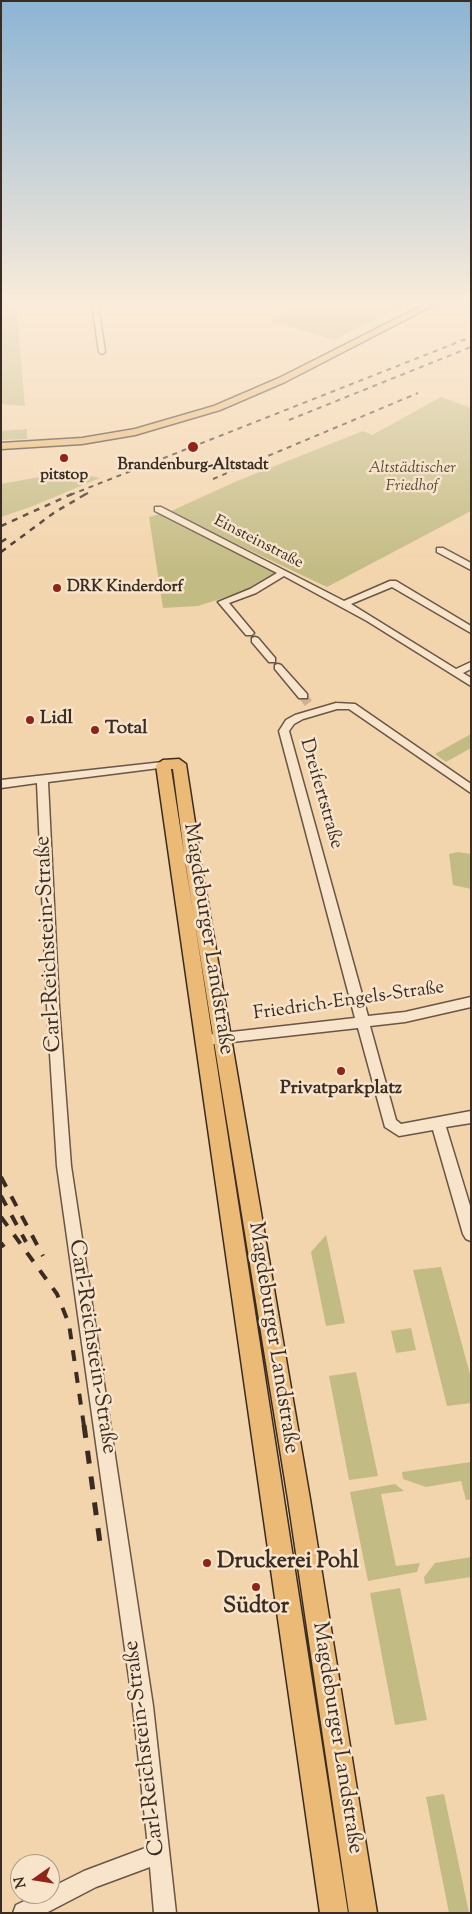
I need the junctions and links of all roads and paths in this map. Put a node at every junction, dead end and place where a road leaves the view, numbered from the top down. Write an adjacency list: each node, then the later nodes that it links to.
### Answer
1 (239, 393): 3 (main road)
2 (252, 393): 4 (main road)
3 (1, 442)
4 (1, 446)
5 (158, 509): 8 (street, Einsteinstraße)
6 (440, 550): 7 (street)
7 (471, 567)
8 (284, 572): 9 (street, Einsteinstraße); 14 (street)
9 (344, 604): 10 (street); 12 (street, Einsteinstraße)
10 (471, 630)
11 (471, 665): 12 (street)
12 (456, 673): 13 (street, Einsteinstraße)
13 (471, 682)
14 (310, 704): 18 (street, Dreifertstraße); 20 (street, Dreifertstraße)
15 (163, 765): 16 (street); 21 (main road, Magdeburger Landstraße); 21 (main road, Magdeburger Landstraße)
16 (42, 778): 17 (street); 25 (street, Carl-Reichstein-Straße)
17 (1, 784)
18 (471, 789)
19 (471, 1002): 20 (street, Friedrich-Engels-Straße)
20 (363, 1022): 21 (street, Friedrich-Engels-Straße); 23 (street, Dreifertstraße)
21 (213, 1039): 28 (main road, Magdeburger Landstraße); 29 (main road, Magdeburger Landstraße)
22 (471, 1117): 23 (street, Dreifertstraße)
23 (438, 1124): 24 (street)
24 (471, 1234)
25 (159, 1853): 26 (street); 27 (street, Carl-Reichstein-Straße)
26 (24, 1913)
27 (165, 1913)
28 (334, 1913)
29 (363, 1913)

